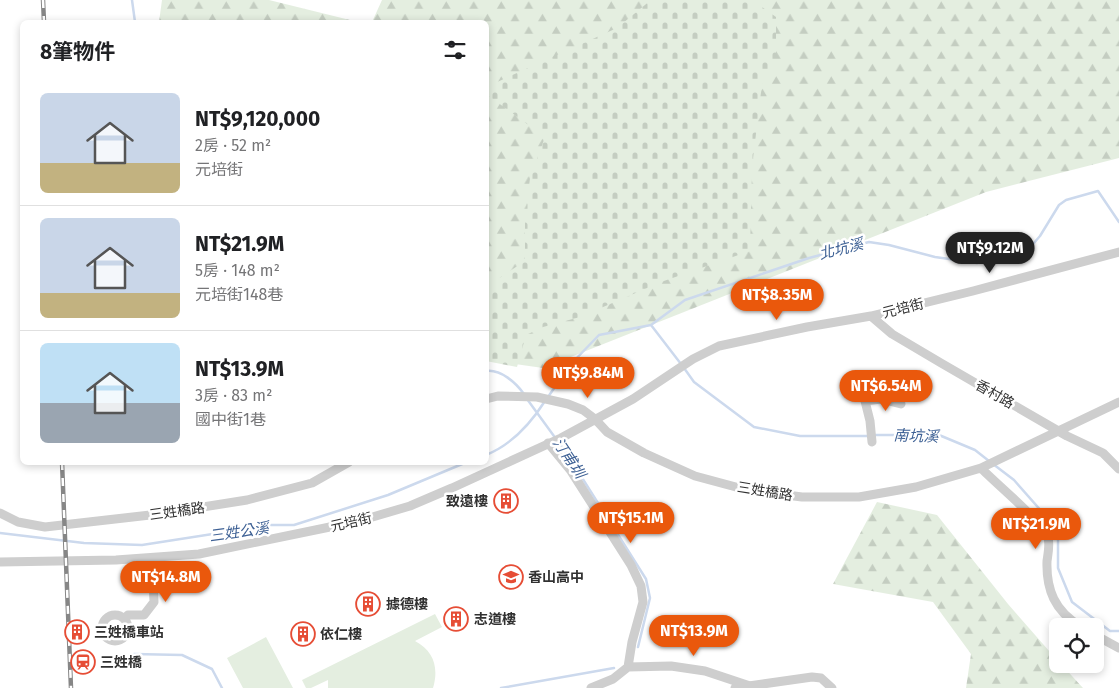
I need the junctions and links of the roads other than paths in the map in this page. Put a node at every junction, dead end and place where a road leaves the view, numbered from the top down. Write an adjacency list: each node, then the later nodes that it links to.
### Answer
1 (1116, 252): 2 (street, 元培街)
2 (872, 316): 6 (street, 元培街); 7 (street, 香村路)
3 (489, 398): 6 (street, 三姓橋路)
4 (1119, 402): 7 (street)
5 (901, 404): 8 (street)
6 (595, 419): 9 (street, 元培街); 11 (street, 三姓橋路)
7 (1060, 430): 11 (street, 三姓橋路); 12 (street, 香村路)
8 (872, 442)
9 (548, 443): 14 (street, 元培街); 20 (street)
10 (344, 465): 13 (street, 三姓橋路)
11 (981, 468): 16 (street)
12 (1119, 469)
13 (0, 513)
14 (152, 558): 15 (street, 元培街); 17 (street)
15 (0, 562)
16 (1067, 618)
17 (124, 619)
18 (1104, 640): 19 (street)
19 (1119, 648)
20 (628, 667): 21 (street); 22 (street)
21 (753, 686): 23 (street); 24 (street)
22 (591, 688)
23 (735, 688)
24 (832, 688)

